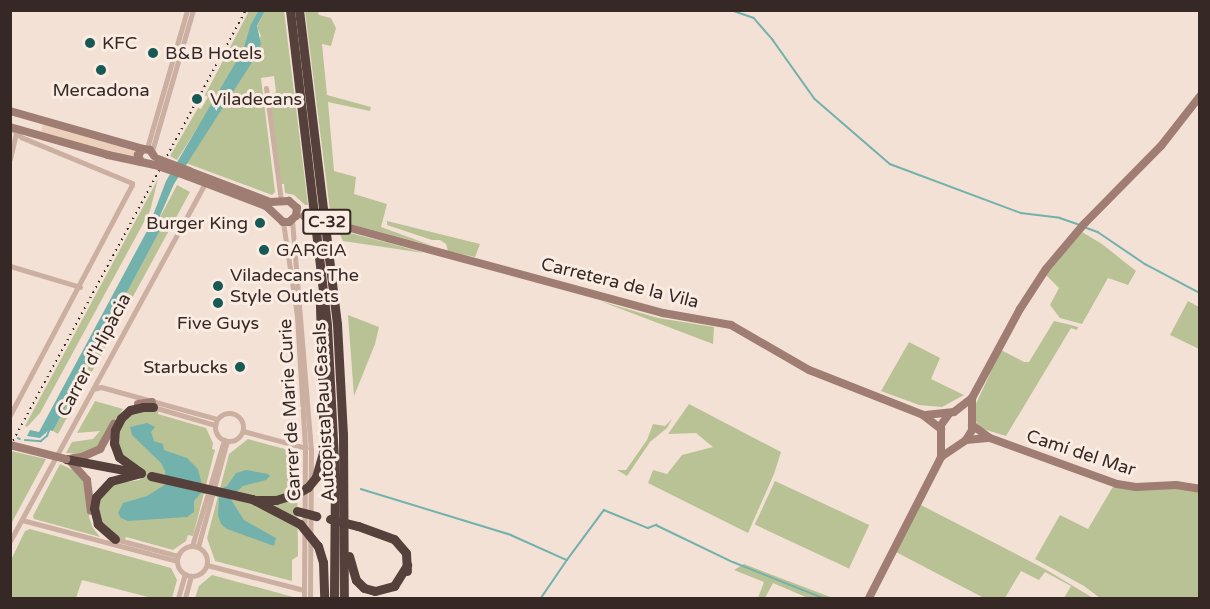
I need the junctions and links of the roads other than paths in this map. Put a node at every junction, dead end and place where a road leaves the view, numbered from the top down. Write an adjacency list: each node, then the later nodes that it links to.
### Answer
1 (187, 10): 11 (street)
2 (193, 10): 11 (street)
3 (290, 10): 19 (highway, Autopista Pau Casals / C-32)
4 (299, 10): 46 (highway, Autopista Pau Casals / C-32)
5 (266, 88): 15 (street)
6 (1200, 96): 25 (main road)
7 (10, 111): 8 (main road)
8 (42, 120): 10 (main road); 11 (main road)
9 (17, 131): 10 (main road); 12 (street); 21 (street)
10 (38, 134): 11 (main road)
11 (150, 157): 13 (main road, bridge)
12 (10, 159)
13 (188, 174): 14 (main road); 15 (main road)
14 (205, 183): 16 (main road); 22 (street, Carrer d'Hipàcia)
15 (280, 202): 16 (main road); 17 (main road)
16 (275, 213): 18 (main road)
17 (298, 216): 18 (main road); 29 (main road, Carretera de la Vila, bridge); 39 (street, Carrer de Marie Curie)
18 (283, 222): 39 (street, Carrer de Marie Curie)
19 (321, 261): 44 (highway, bridge); 60 (highway, Autopista Pau Casals / C-32)
20 (10, 266): 21 (street)
21 (80, 287): 28 (street)
22 (102, 372): 23 (street); 24 (street, Carrer d'Hipàcia)
23 (101, 387): 24 (street); 26 (street)
24 (93, 389): 45 (street, Carrer d'Hipàcia)
25 (972, 398): 27 (main road); 31 (main road)
26 (153, 405): 30 (street); 41 (main road); 42 (highway)
27 (952, 413): 29 (main road); 31 (main road); 33 (main road)
28 (10, 415)
29 (923, 415): 33 (main road)
30 (216, 422): 32 (street); 36 (street)
31 (971, 423): 34 (main road, Camí del Mar); 35 (main road)
32 (243, 431): 36 (street); 39 (street)
33 (941, 431): 37 (main road); 40 (main road)
34 (990, 438): 35 (main road, Camí del Mar); 43 (main road, Camí del Mar)
35 (966, 440): 37 (main road)
36 (225, 441): 49 (street)
37 (958, 444): 40 (main road)
38 (10, 446): 41 (main road, bridge)
39 (308, 448): 54 (street, Carrer de Marie Curie); 58 (street, Carrer de Marie Curie)
40 (941, 457): 63 (main road)
41 (66, 459): 42 (highway); 48 (main road)
42 (141, 473): 44 (highway, bridge); 48 (highway)
43 (1200, 489)
44 (252, 499): 52 (highway, bridge); 59 (highway, bridge)
45 (22, 520): 47 (street, Carrer d'Hipàcia); 48 (street)
46 (345, 531): 52 (highway); 61 (highway, Autopista Pau Casals / C-32)
47 (10, 541)
48 (116, 541): 50 (street)
49 (195, 546): 50 (street); 51 (street)
50 (178, 559): 53 (street)
51 (207, 565): 53 (street); 54 (street)
52 (407, 565): 62 (highway)
53 (188, 575): 55 (street); 56 (street)
54 (304, 590): 57 (street, Carrer de Marie Curie)
55 (178, 598)
56 (185, 598)
57 (304, 598)
58 (309, 598)
59 (324, 598)
60 (334, 598)
61 (344, 598)
62 (386, 598)
63 (869, 598)

